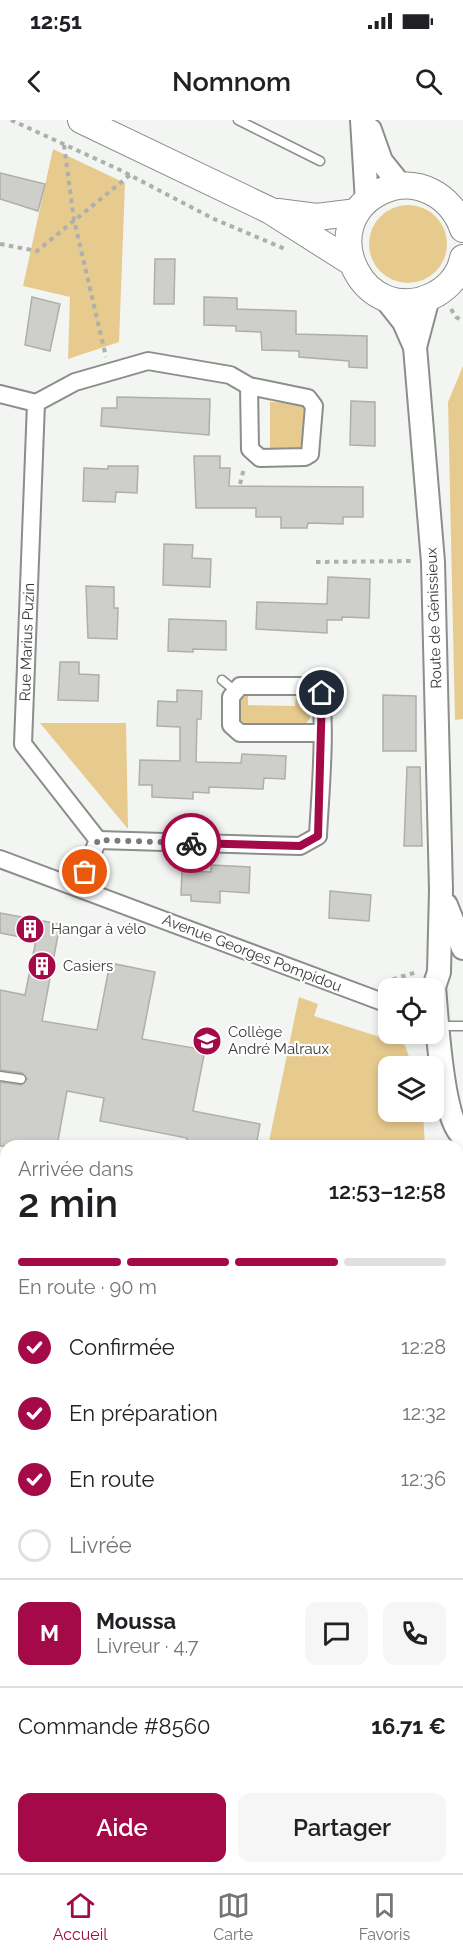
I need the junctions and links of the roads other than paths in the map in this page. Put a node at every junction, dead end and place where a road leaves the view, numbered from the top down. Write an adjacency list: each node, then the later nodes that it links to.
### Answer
1 (81, 120): 8 (main road)
2 (238, 120): 4 (lane)
3 (365, 120): 5 (main road); 7 (main road)
4 (320, 161)
5 (401, 186): 6 (main road); 7 (main road)
6 (451, 196): 9 (main road)
7 (362, 207): 8 (main road); 11 (main road)
8 (269, 210): 11 (main road)
9 (463, 228)
10 (463, 258): 12 (main road)
11 (351, 262): 13 (main road)
12 (447, 290): 13 (main road); 14 (main road, Route de Génissieux)
13 (385, 298): 14 (main road, Route de Génissieux)
14 (416, 347): 22 (main road, Route de Génissieux)
15 (249, 386): 15 (street); 17 (street)
16 (0, 394): 17 (street)
17 (36, 403): 19 (street, Rue Marius Puzin)
18 (322, 733): 18 (street); 19 (street)
19 (98, 840): 21 (street)
20 (0, 860): 21 (street, Avenue Georges Pompidou)
21 (78, 888): 27 (street, Avenue Georges Pompidou)
22 (441, 890): 23 (main road, Route de Génissieux); 25 (main road, Route de Génissieux)
23 (463, 948)
24 (463, 961): 26 (main road)
25 (434, 978)
26 (440, 978)
27 (369, 996): 28 (street, Avenue Georges Pompidou); 29 (street, Avenue Georges Pompidou)
28 (378, 996)
29 (378, 1000)
30 (444, 1025): 31 (lane)
31 (463, 1026)
32 (438, 1044): 35 (main road, Route de Génissieux)
33 (0, 1076): 34 (lane)
34 (21, 1079)
35 (456, 1136)

